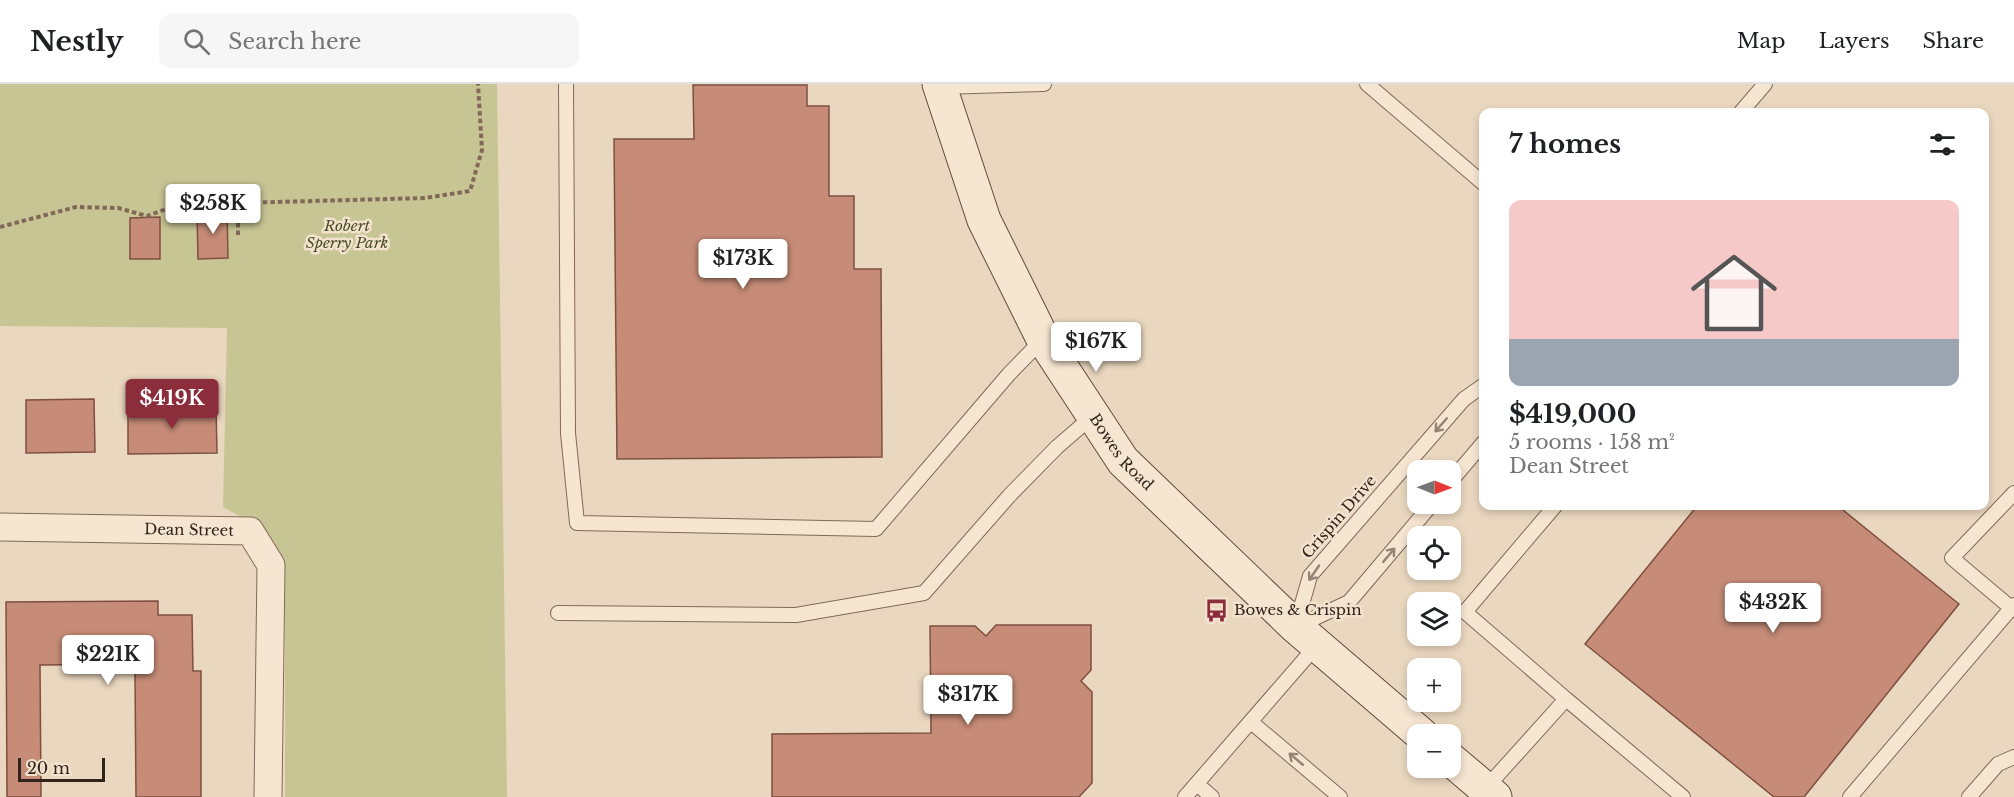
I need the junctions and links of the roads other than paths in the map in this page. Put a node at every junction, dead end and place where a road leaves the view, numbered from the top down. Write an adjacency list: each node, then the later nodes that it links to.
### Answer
1 (566, 84): 8 (lane)
2 (1044, 84): 5 (lane)
3 (1367, 84): 7 (lane)
4 (1765, 84): 6 (lane)
5 (940, 85): 8 (main road, Bowes Road)
6 (1744, 108)
7 (1479, 180)
8 (1044, 339): 10 (main road, Bowes Road)
9 (1479, 388): 19 (lane, Crispin Drive, one-way to 19)
10 (1094, 415): 18 (lane); 19 (main road, Bowes Road)
11 (1479, 448): 12 (lane)
12 (1461, 469)
13 (2014, 493): 17 (lane)
14 (1552, 510): 20 (lane)
15 (1424, 514): 19 (lane, one-way to 15)
16 (0, 527): 27 (street, Dean Street)
17 (2012, 607): 32 (lane)
18 (558, 613)
19 (1306, 636): 21 (lane); 22 (main road, Bowes Road)
20 (1566, 699): 26 (lane); 31 (lane)
21 (1251, 722): 25 (lane); 30 (lane, one-way to 21)
22 (1409, 724)
23 (2014, 757): 33 (lane)
24 (1461, 770): 26 (main road)
25 (1197, 784): 28 (lane); 29 (lane)
26 (1486, 794)
27 (268, 797)
28 (1185, 797)
29 (1212, 797)
30 (1340, 797)
31 (1683, 797)
32 (1850, 797)
33 (1968, 797)

